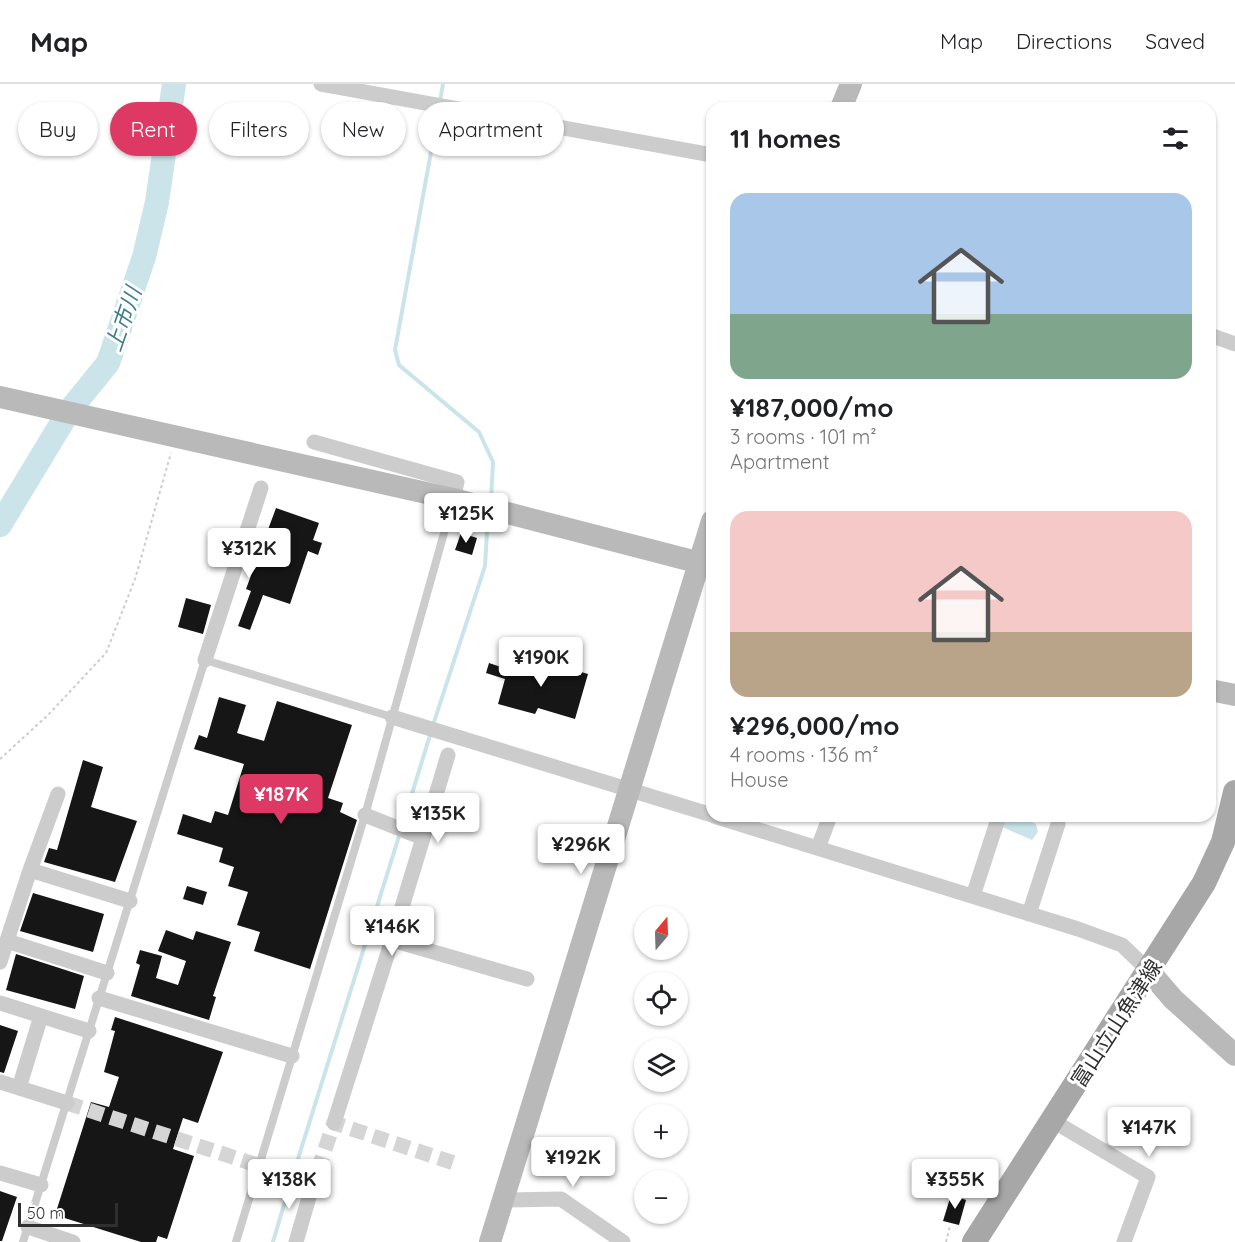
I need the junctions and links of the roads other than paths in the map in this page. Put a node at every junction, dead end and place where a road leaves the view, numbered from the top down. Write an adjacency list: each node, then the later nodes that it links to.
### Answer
1 (321, 84): 4 (street)
2 (851, 84): 3 (street)
3 (844, 102)
4 (706, 154)
5 (1216, 337): 6 (street)
6 (1235, 344)
7 (0, 397): 10 (street)
8 (314, 442): 10 (street)
9 (261, 488): 12 (street)
10 (453, 500): 11 (street); 15 (lane)
11 (706, 565): 17 (street)
12 (205, 660): 15 (lane); 30 (lane)
13 (1216, 691): 14 (street)
14 (1235, 695)
15 (392, 717): 17 (street); 21 (lane)
16 (448, 755): 26 (street)
17 (628, 789): 20 (street); 52 (street)
18 (1235, 792): 35 (main road, 富山立山魚津線)
19 (58, 794): 28 (street)
20 (706, 814)
21 (365, 815): 26 (street); 43 (lane)
22 (733, 822): 27 (street)
23 (828, 822): 27 (street)
24 (997, 822): 29 (street)
25 (1058, 824): 31 (street)
26 (423, 838): 32 (street)
27 (818, 848): 29 (street)
28 (30, 870): 30 (street); 33 (street)
29 (973, 897): 31 (street)
30 (130, 901): 36 (lane)
31 (1029, 914): 35 (street)
32 (392, 940): 37 (street); 48 (street)
33 (7, 941): 34 (street); 36 (street)
34 (0, 962)
35 (1149, 971): 42 (street); 47 (main road, 富山立山魚津線)
36 (107, 973): 38 (lane)
37 (527, 979)
38 (99, 998): 41 (lane); 43 (street)
39 (0, 1003): 40 (street)
40 (40, 1016): 41 (street); 45 (street)
41 (89, 1031): 46 (lane)
42 (1235, 1055)
43 (292, 1056): 55 (lane)
44 (0, 1082): 45 (street)
45 (19, 1088): 46 (street)
46 (66, 1103): 50 (lane)
47 (1053, 1120): 59 (main road, 富山立山魚津線); 60 (street)
48 (334, 1123)
49 (0, 1173): 50 (street)
50 (41, 1185): 53 (lane)
51 (312, 1187): 56 (street)
52 (503, 1200): 57 (street); 58 (street)
53 (25, 1234): 54 (street)
54 (73, 1242)
55 (236, 1242)
56 (296, 1242)
57 (490, 1242)
58 (623, 1242)
59 (974, 1242)
60 (1124, 1242)

